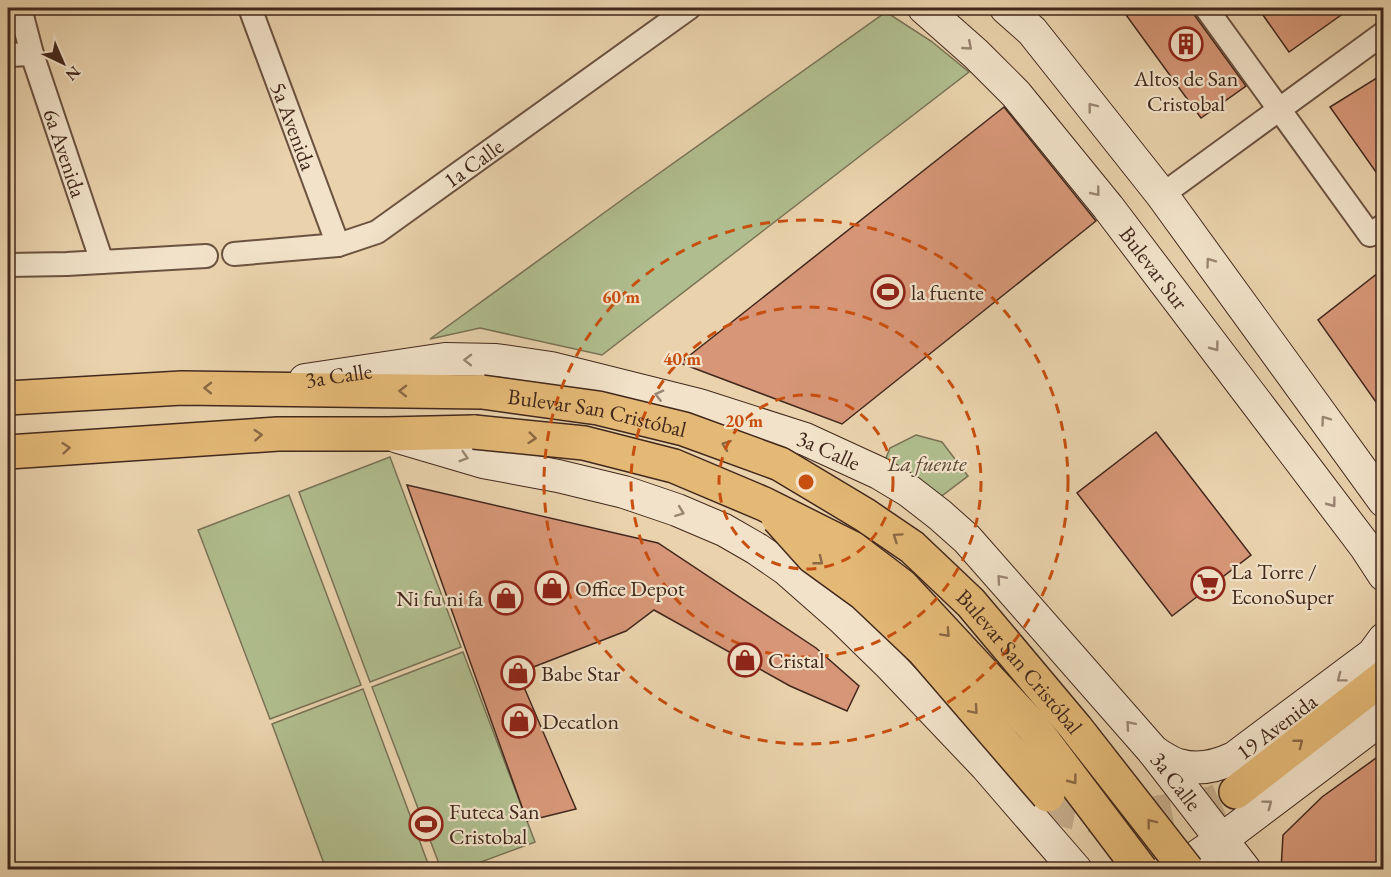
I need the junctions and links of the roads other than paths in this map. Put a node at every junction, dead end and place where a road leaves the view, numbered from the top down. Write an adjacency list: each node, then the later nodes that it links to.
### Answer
1 (20, 8): 8 (street, 6a Avenida)
2 (250, 8): 13 (street, 5a Avenida)
3 (689, 8): 13 (street, 1a Calle)
4 (924, 8): 25 (street, Bulevar Sur, one-way to 25)
5 (1006, 8): 11 (street, one-way to 5)
6 (1206, 8): 10 (street)
7 (1383, 33): 10 (street)
8 (32, 54): 9 (street); 16 (street, 6a Avenida)
9 (8, 55)
10 (1279, 109): 11 (street); 12 (street)
11 (1162, 195): 22 (street, one-way to 11)
12 (1383, 225)
13 (338, 245): 14 (street, 1a Calle)
14 (234, 254)
15 (206, 256): 16 (street)
16 (102, 262): 17 (street)
17 (8, 265)
18 (247, 389): 19 (main road, Bulevar San Cristóbal, one-way to 19); 24 (street, 3a Calle, one-way to 18); 37 (main road, Bulevar San Cristóbal, one-way to 18, bridge)
19 (8, 398)
20 (388, 434): 21 (main road, Bulevar San Cristóbal, one-way to 20); 23 (main road, Bulevar San Cristóbal, one-way to 23, bridge); 27 (street, one-way to 27)
21 (8, 452)
22 (1383, 501)
23 (764, 504): 32 (main road, one-way to 32, bridge); 35 (main road, Bulevar San Cristóbal, one-way to 35, bridge)
24 (967, 539): 27 (street); 30 (street, 3a Calle, one-way to 24)
25 (1383, 575)
26 (1383, 639): 30 (street, 19 Avenida, one-way to 30)
27 (889, 664): 34 (street)
28 (1383, 677): 31 (main road, one-way to 28)
29 (1383, 717): 33 (street, one-way to 29)
30 (1154, 752): 33 (street, 3a Calle)
31 (1236, 792)
32 (1048, 795)
33 (1221, 840): 36 (street); 38 (street, 3a Calle)
34 (1076, 870)
35 (1141, 870)
36 (1177, 870)
37 (1187, 870)
38 (1245, 870)

